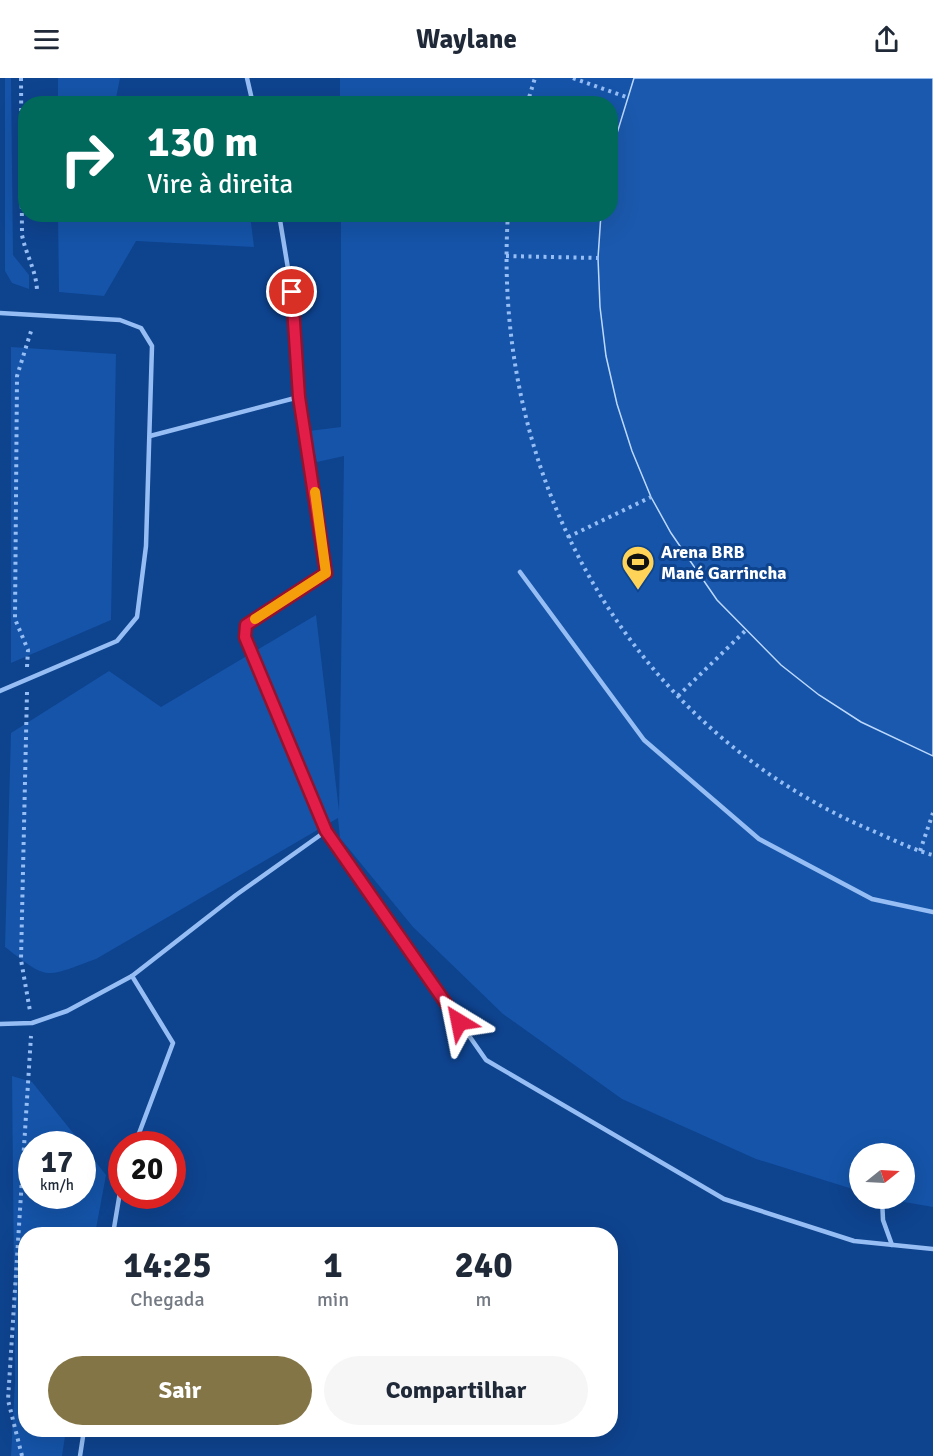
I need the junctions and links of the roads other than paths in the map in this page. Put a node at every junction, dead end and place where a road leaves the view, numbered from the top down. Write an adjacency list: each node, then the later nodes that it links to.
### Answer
1 (247, 78): 2 (lane)
2 (251, 96)
3 (280, 222): 5 (lane)
4 (0, 313): 6 (lane)
5 (299, 397): 6 (lane); 9 (lane)
6 (150, 436): 8 (lane)
7 (520, 572): 10 (lane)
8 (0, 691)
9 (326, 831): 11 (lane); 17 (lane)
10 (933, 912)
11 (132, 976): 12 (lane); 13 (lane)
12 (0, 1024)
13 (140, 1131)
14 (117, 1209): 16 (lane)
15 (882, 1209): 17 (lane)
16 (114, 1227)
17 (892, 1245): 18 (lane)
18 (933, 1249)
19 (83, 1437): 20 (lane)
20 (80, 1456)

